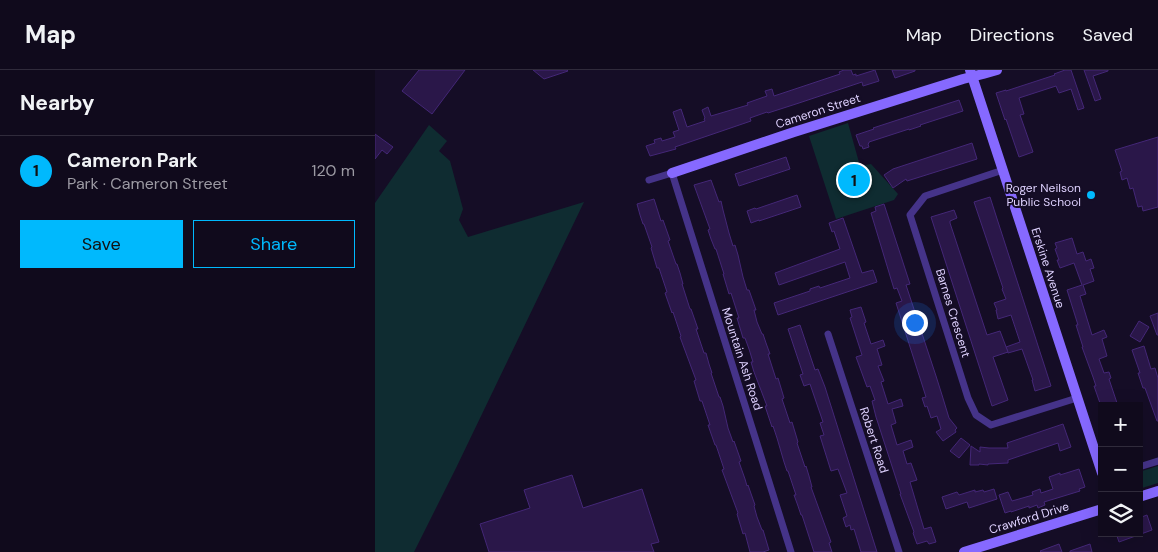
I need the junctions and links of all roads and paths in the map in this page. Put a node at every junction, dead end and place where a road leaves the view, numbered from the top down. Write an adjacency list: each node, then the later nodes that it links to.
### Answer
1 (997, 70): 2 (street, Cameron Street)
2 (971, 73): 3 (street, Erskine Avenue); 4 (street, Cameron Street)
3 (1003, 170): 7 (street, Erskine Avenue); 7 (street, Barnes Crescent)
4 (672, 174): 5 (street, Cameron Street); 14 (street, Mountain Ash Road)
5 (649, 180)
6 (828, 334): 15 (street, Robert Road)
7 (1077, 398): 8 (street, Erskine Avenue)
8 (1098, 461)
9 (1158, 461): 10 (street)
10 (1143, 466)
11 (1158, 491): 12 (street)
12 (1143, 496)
13 (1098, 510): 16 (street, Crawford Drive)
14 (791, 552)
15 (899, 552)
16 (964, 552)

